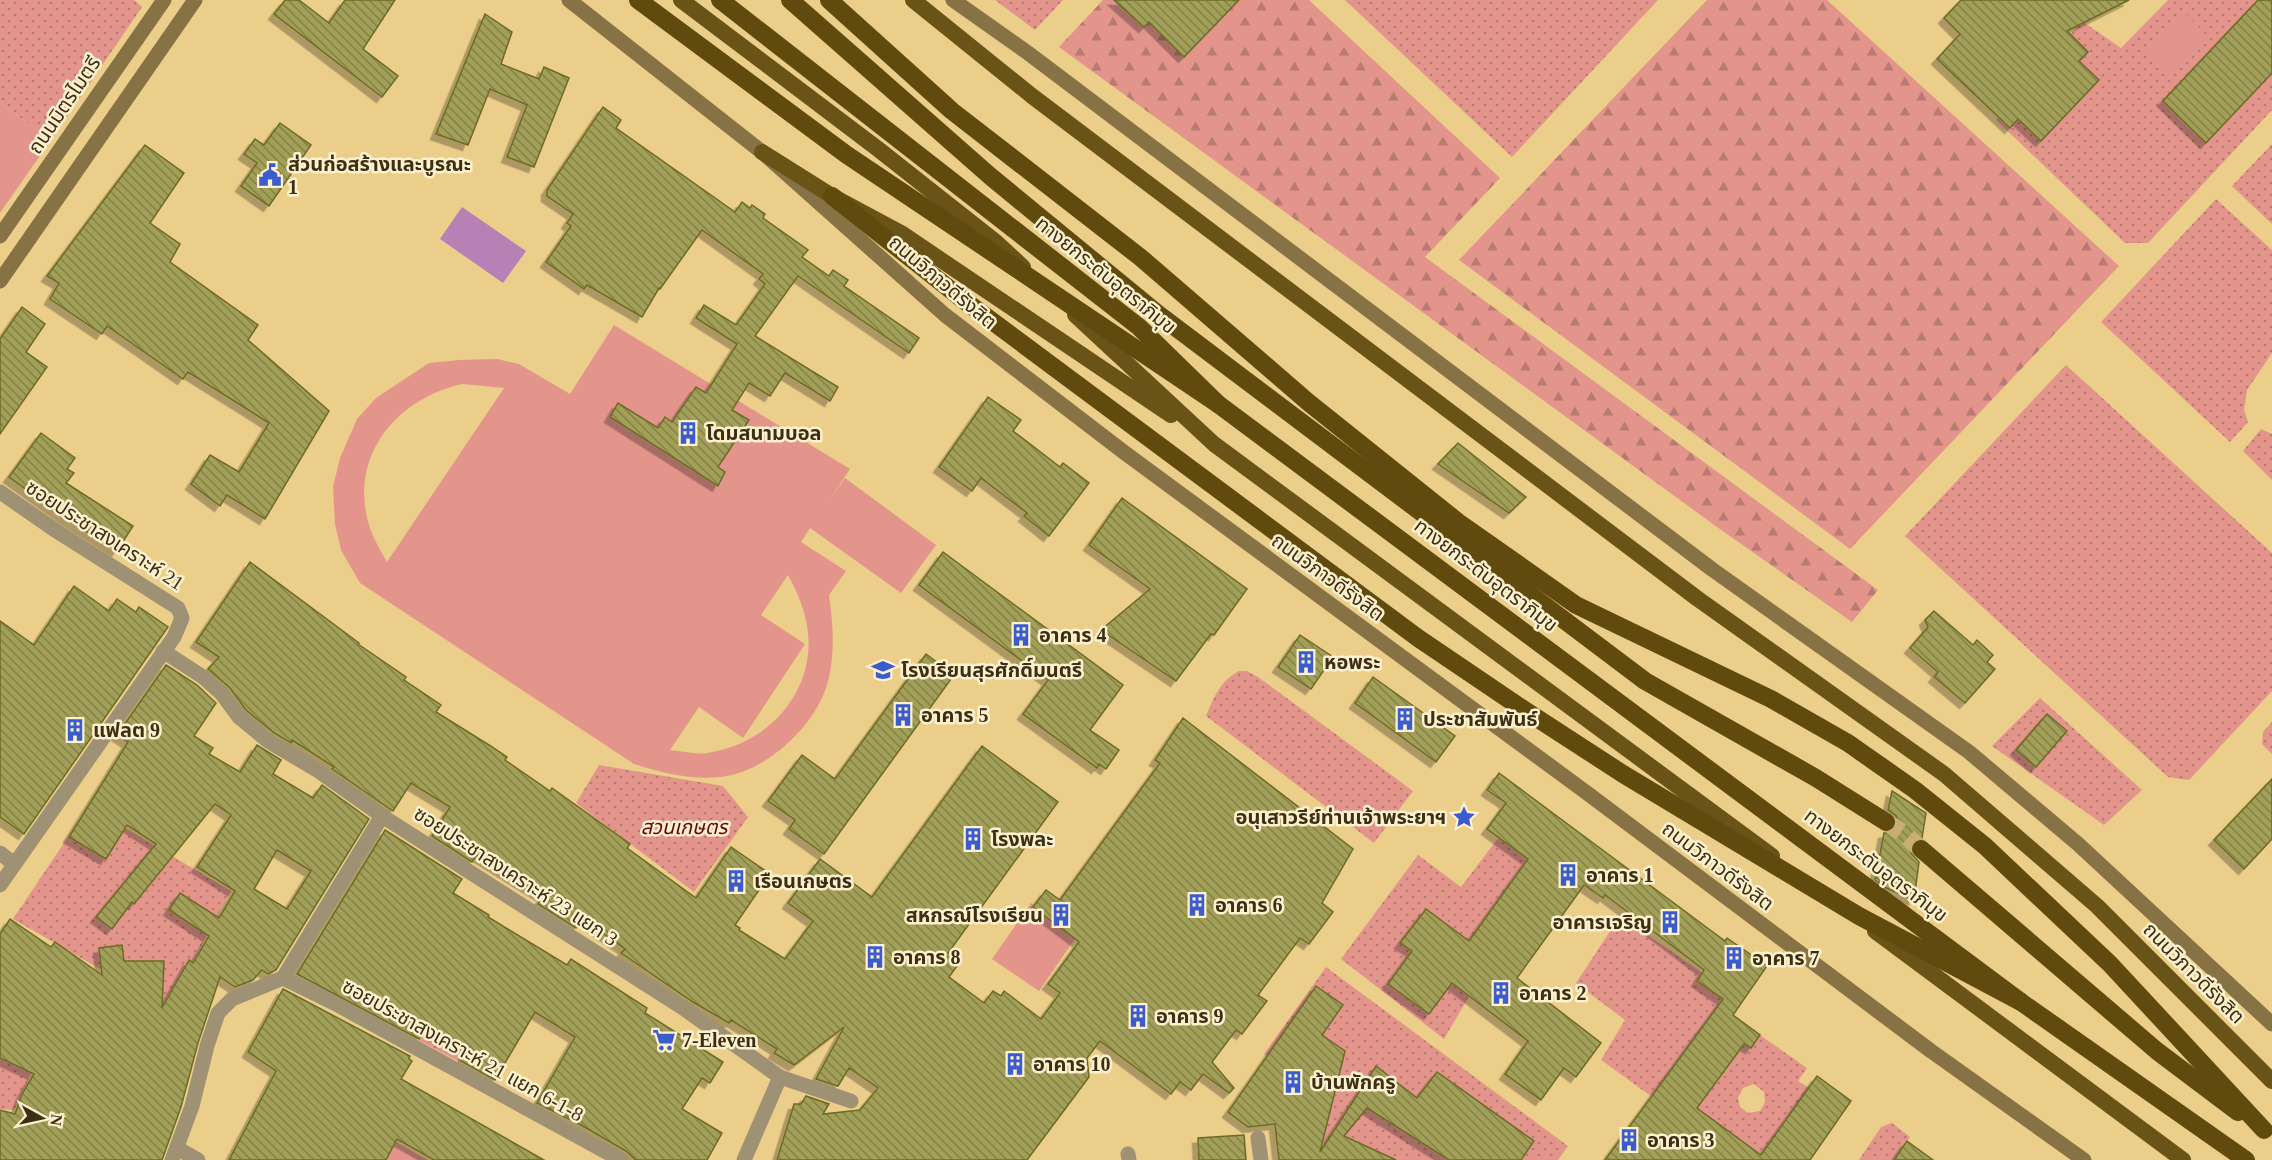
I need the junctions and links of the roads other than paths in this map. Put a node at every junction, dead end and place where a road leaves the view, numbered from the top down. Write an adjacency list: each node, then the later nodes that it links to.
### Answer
1 (164, 0): 14 (main road, ถนนมิตรไมตรี)
2 (174, 0): 11 (main road)
3 (569, 0): 12 (main road, ถนนวิภาวดีรังสิต)
4 (638, 0): 16 (highway, bridge)
5 (681, 0): 17 (highway, ถนนวิภาวดีรังสิต)
6 (720, 0): 16 (highway, ทางยกระดับอุตราภิมุข, bridge)
7 (790, 0): 21 (highway, ทางยกระดับอุตราภิมุข)
8 (829, 0): 32 (highway)
9 (913, 0): 30 (highway, ถนนวิภาวดีรังสิต)
10 (953, 0): 28 (main road, ถนนวิภาวดีรังสิต)
11 (191, 5): 15 (main road)
12 (762, 152): 13 (highway); 39 (main road, ถนนวิภาวดีรังสิต)
13 (832, 196): 17 (highway); 27 (highway, bridge)
14 (0, 236)
15 (0, 280)
16 (1218, 404): 27 (highway, ทางยกระดับอุตราภิมุข, bridge)
17 (1214, 444): 40 (highway, ถนนวิภาวดีรังสิต)
18 (0, 492): 19 (street, ซอยประชาสงเคราะห์ 21)
19 (163, 651): 20 (street, ซอยประชาสงเคราะห์ 23 แยก 3); 24 (street, ซอยประชาสงเคราะห์ 21)
20 (382, 816): 26 (street); 29 (street, ซอยประชาสงเคราะห์ 23 แยก 3)
21 (1886, 822)
22 (1921, 849): 32 (highway, ทางยกระดับอุตราภิมุข)
23 (0, 854): 24 (street)
24 (14, 864): 25 (street, ซอยประชาสงเคราะห์ 21)
25 (0, 885)
26 (283, 978): 34 (street); 36 (street, ซอยประชาสงเคราะห์ 21 แยก 6-1-8)
27 (2021, 1002): 41 (highway, ทางยกระดับอุตราภิมุข)
28 (2272, 1024)
29 (780, 1077): 31 (street, ซอยประชาสงเคราะห์ 23 แยก 3); 37 (street)
30 (2272, 1081)
31 (851, 1101)
32 (2268, 1133)
33 (1258, 1138): 38 (street)
34 (174, 1154): 35 (street)
35 (198, 1160)
36 (621, 1160)
37 (744, 1160)
38 (1261, 1160)
39 (2084, 1160)
40 (2183, 1160)
41 (2246, 1160)

